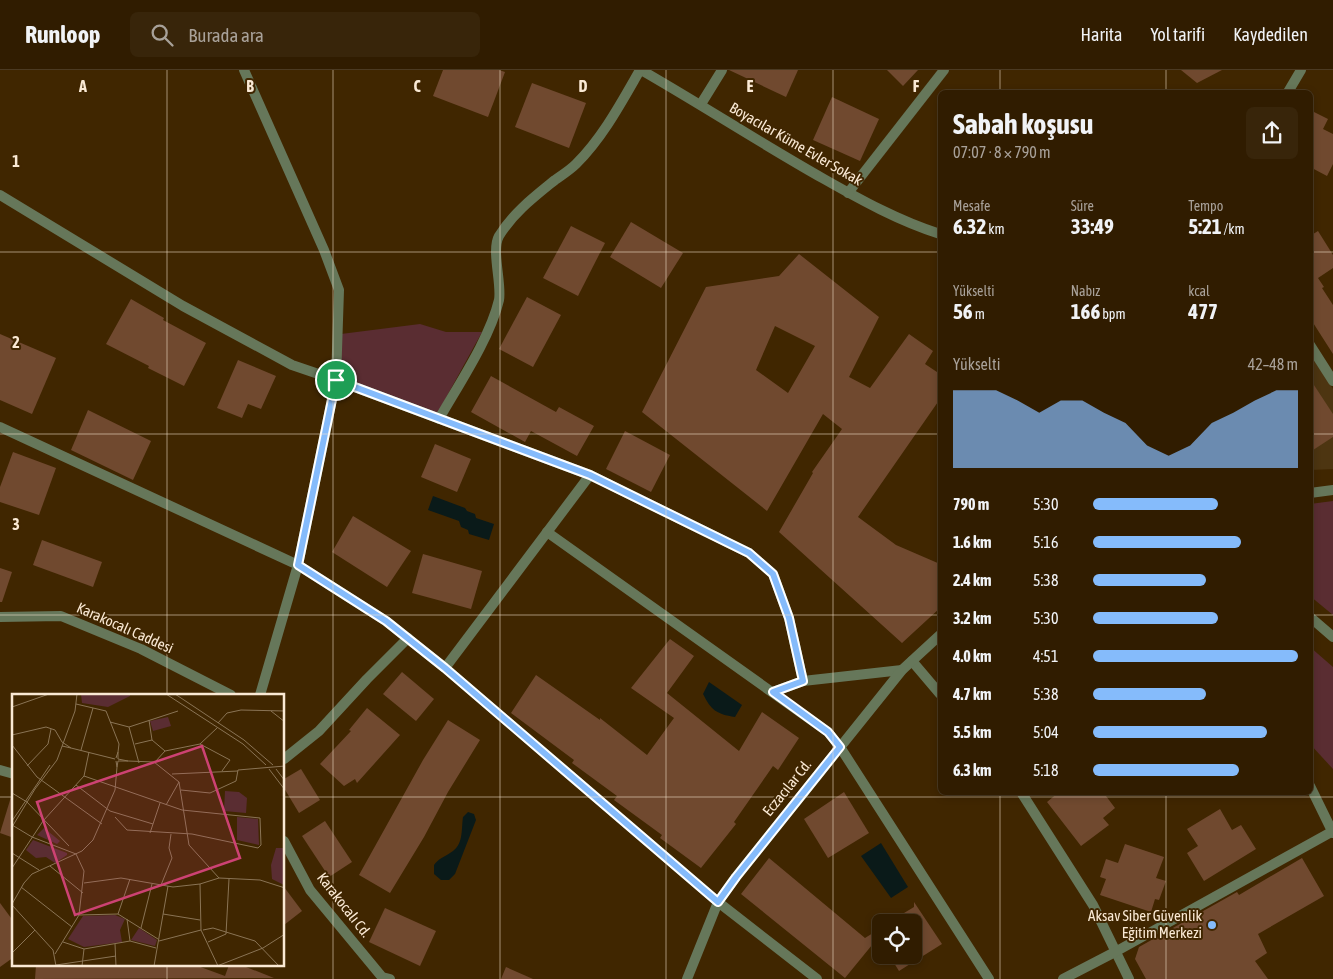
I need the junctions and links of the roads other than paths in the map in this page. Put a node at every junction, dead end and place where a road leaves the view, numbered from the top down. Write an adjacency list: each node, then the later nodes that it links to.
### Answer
1 (244, 70): 12 (street)
2 (641, 70): 7 (street, Boyacılar Küme Evler Sokak); 14 (street)
3 (722, 70): 7 (street)
4 (944, 70): 8 (street)
5 (1302, 70): 6 (street)
6 (1289, 90)
7 (701, 104): 8 (street, Boyacılar Küme Evler Sokak)
8 (848, 193): 10 (street, Boyacılar Küme Evler Sokak)
9 (0, 195): 12 (street)
10 (938, 233)
11 (1313, 350): 13 (street)
12 (336, 380): 14 (street); 20 (street)
13 (1333, 381)
14 (439, 419): 16 (street)
15 (0, 427): 20 (street)
16 (590, 475): 19 (street); 29 (street)
17 (1333, 490): 18 (street)
18 (1313, 493)
19 (547, 532): 27 (street); 30 (street)
20 (298, 565): 25 (street); 33 (street)
21 (0, 617): 32 (street, Karakocalı Caddesi)
22 (1313, 620): 24 (street)
23 (938, 637): 26 (street, Eczacılar Cd.)
24 (1333, 637)
25 (408, 638): 27 (street); 35 (street)
26 (912, 661): 28 (street, Eczacılar Cd.); 31 (street)
27 (445, 668): 40 (street)
28 (902, 670): 29 (street); 34 (street, Eczacılar Cd.)
29 (803, 681): 30 (street)
30 (773, 692): 34 (street)
31 (938, 692)
32 (229, 694)
33 (260, 694)
34 (840, 747): 40 (street, Eczacılar Cd.); 45 (street)
35 (285, 758)
36 (1313, 792): 38 (street)
37 (1022, 795): 41 (street)
38 (1333, 832): 41 (street)
39 (286, 852): 42 (street, Karakocalı Cd.)
40 (718, 902): 43 (street, Eczacılar Cd.); 44 (street)
41 (1115, 952): 46 (street); 47 (street)
42 (383, 978)
43 (686, 979)
44 (817, 979)
45 (989, 979)
46 (1063, 979)
47 (1129, 979)

